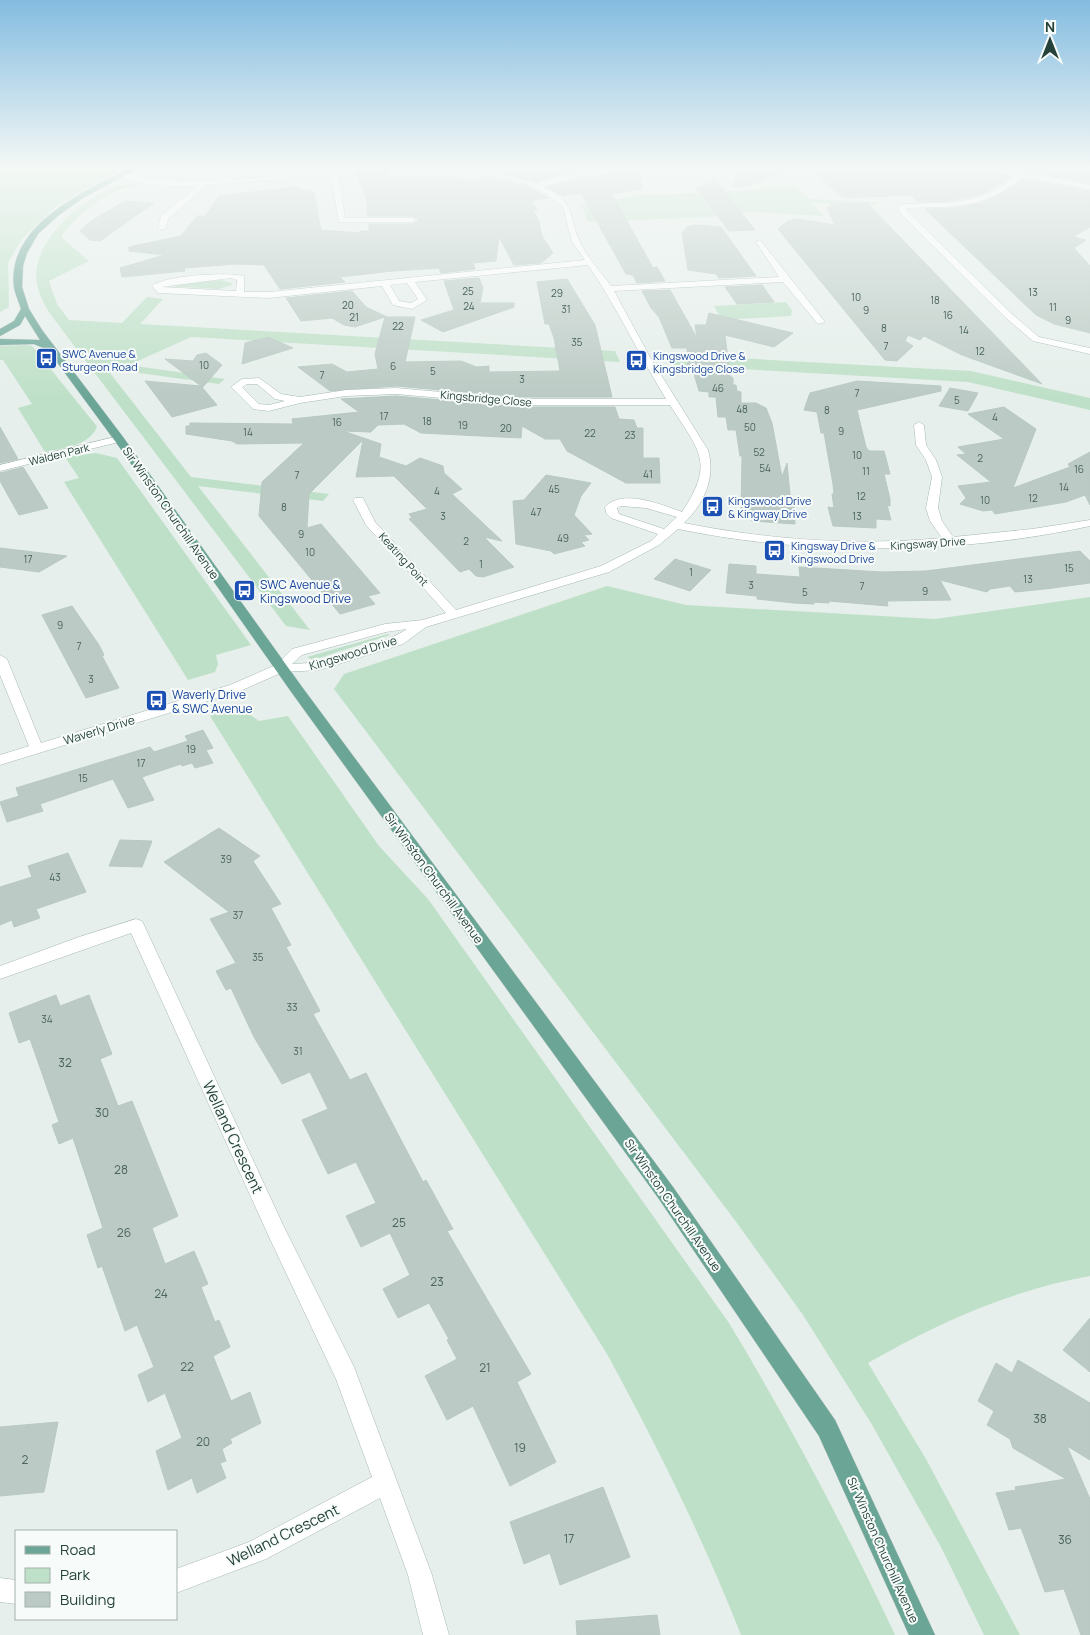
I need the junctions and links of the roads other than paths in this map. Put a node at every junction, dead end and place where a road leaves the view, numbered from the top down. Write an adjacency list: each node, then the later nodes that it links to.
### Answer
1 (28, 244): 11 (main road, Sir Winston Churchill Avenue)
2 (578, 244): 5 (street, Kingswood Drive)
3 (762, 244): 6 (street)
4 (936, 244): 17 (street)
5 (589, 262): 7 (street); 9 (street, Kingswood Drive)
6 (785, 279): 9 (street); 12 (street)
7 (410, 281): 8 (street); 8 (street)
8 (385, 284): 10 (street)
9 (609, 289): 19 (street, Kingswood Drive)
10 (240, 294): 10 (street)
11 (25, 309): 13 (main road, Sir Winston Churchill Avenue); 14 (main road)
12 (821, 322)
13 (38, 331): 15 (main road); 16 (main road, Sir Winston Churchill Avenue)
14 (0, 333)
15 (0, 340): 16 (main road)
16 (50, 348): 21 (main road, Sir Winston Churchill Avenue)
17 (1090, 351)
18 (300, 400): 18 (street, Kingsbridge Close); 19 (street, Kingsbridge Close)
19 (674, 402): 24 (street, Kingswood Drive)
20 (919, 426): 27 (street)
21 (119, 439): 22 (street, Walden Park); 31 (main road, Sir Winston Churchill Avenue)
22 (0, 468)
23 (359, 500): 28 (street, Keating Point)
24 (685, 516): 26 (street, Kingswood Drive); 26 (street)
25 (1090, 523): 27 (street, Kingsway Drive)
26 (671, 529): 27 (street, Kingsway Drive); 28 (street, Kingswood Drive)
27 (950, 541)
28 (454, 615): 29 (street, Kingswood Drive)
29 (424, 624): 31 (street, Kingswood Drive); 31 (street, Kingswood Drive)
30 (0, 659): 32 (street)
31 (281, 668): 32 (street, Waverly Drive); 40 (main road, Sir Winston Churchill Avenue)
32 (38, 749): 33 (street, Waverly Drive)
33 (0, 760)
34 (0, 973): 35 (street, Welland Crescent)
35 (386, 1482): 36 (street, Welland Crescent); 39 (street, Welland Crescent)
36 (178, 1580)
37 (0, 1590): 38 (street)
38 (15, 1592)
39 (436, 1635)
40 (922, 1635)

